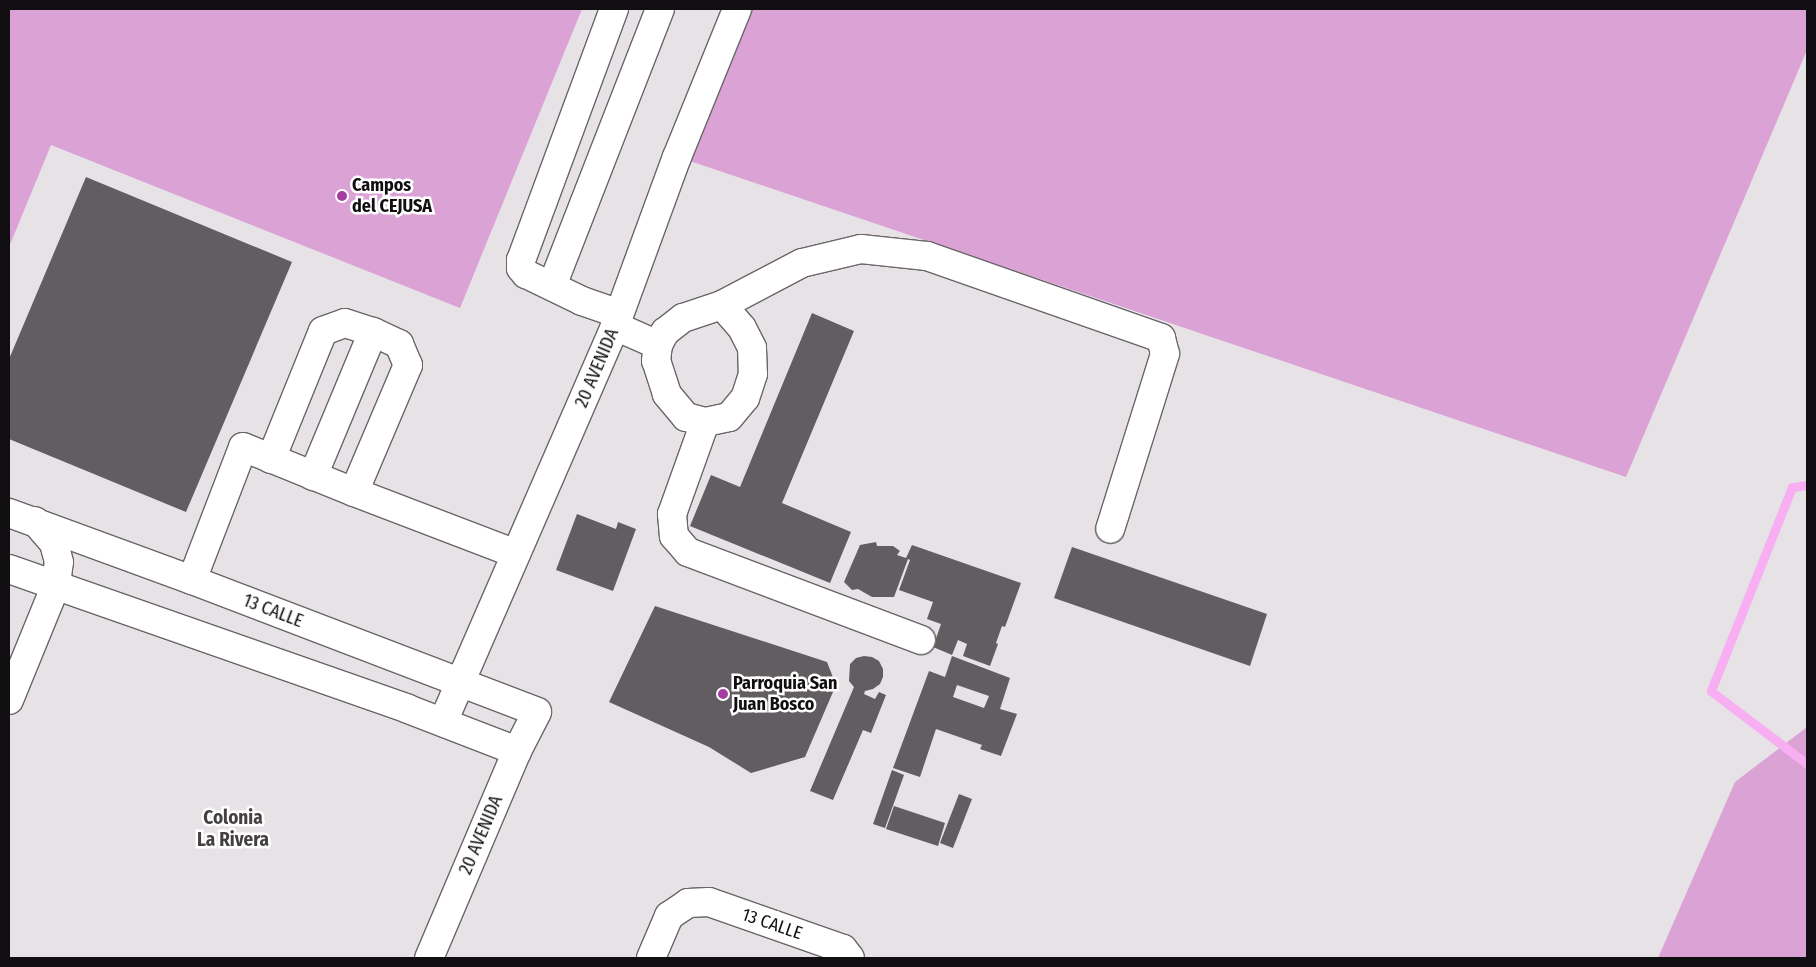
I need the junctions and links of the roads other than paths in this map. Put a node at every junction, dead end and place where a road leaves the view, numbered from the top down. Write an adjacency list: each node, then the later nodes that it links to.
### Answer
1 (614, 9): 4 (street)
2 (660, 9): 4 (street)
3 (737, 9): 6 (street, 20 AVENIDA)
4 (552, 286): 6 (street)
5 (722, 305): 8 (street); 9 (street); 15 (street)
6 (617, 320): 8 (street); 16 (street, 20 AVENIDA)
7 (373, 332): 10 (street); 11 (street); 12 (street)
8 (658, 344): 9 (street)
9 (705, 422): 20 (street)
10 (271, 459): 11 (street); 18 (street)
11 (313, 476): 12 (street)
12 (354, 492): 16 (street)
13 (9, 513): 14 (street, 13 CALLE)
14 (35, 521): 18 (street, 13 CALLE); 19 (street)
15 (1110, 529)
16 (516, 554): 21 (street, 20 AVENIDA)
17 (9, 569): 19 (street)
18 (192, 580): 21 (street, 13 CALLE)
19 (56, 585): 22 (street); 24 (street)
20 (920, 640)
21 (459, 682): 23 (street, 13 CALLE); 24 (street, 20 AVENIDA)
22 (9, 700)
23 (537, 712): 25 (street, 20 AVENIDA)
24 (443, 722): 25 (street)
25 (517, 751): 26 (street, 20 AVENIDA)
26 (429, 958)
27 (651, 958): 28 (street, 13 CALLE)
28 (850, 958)

